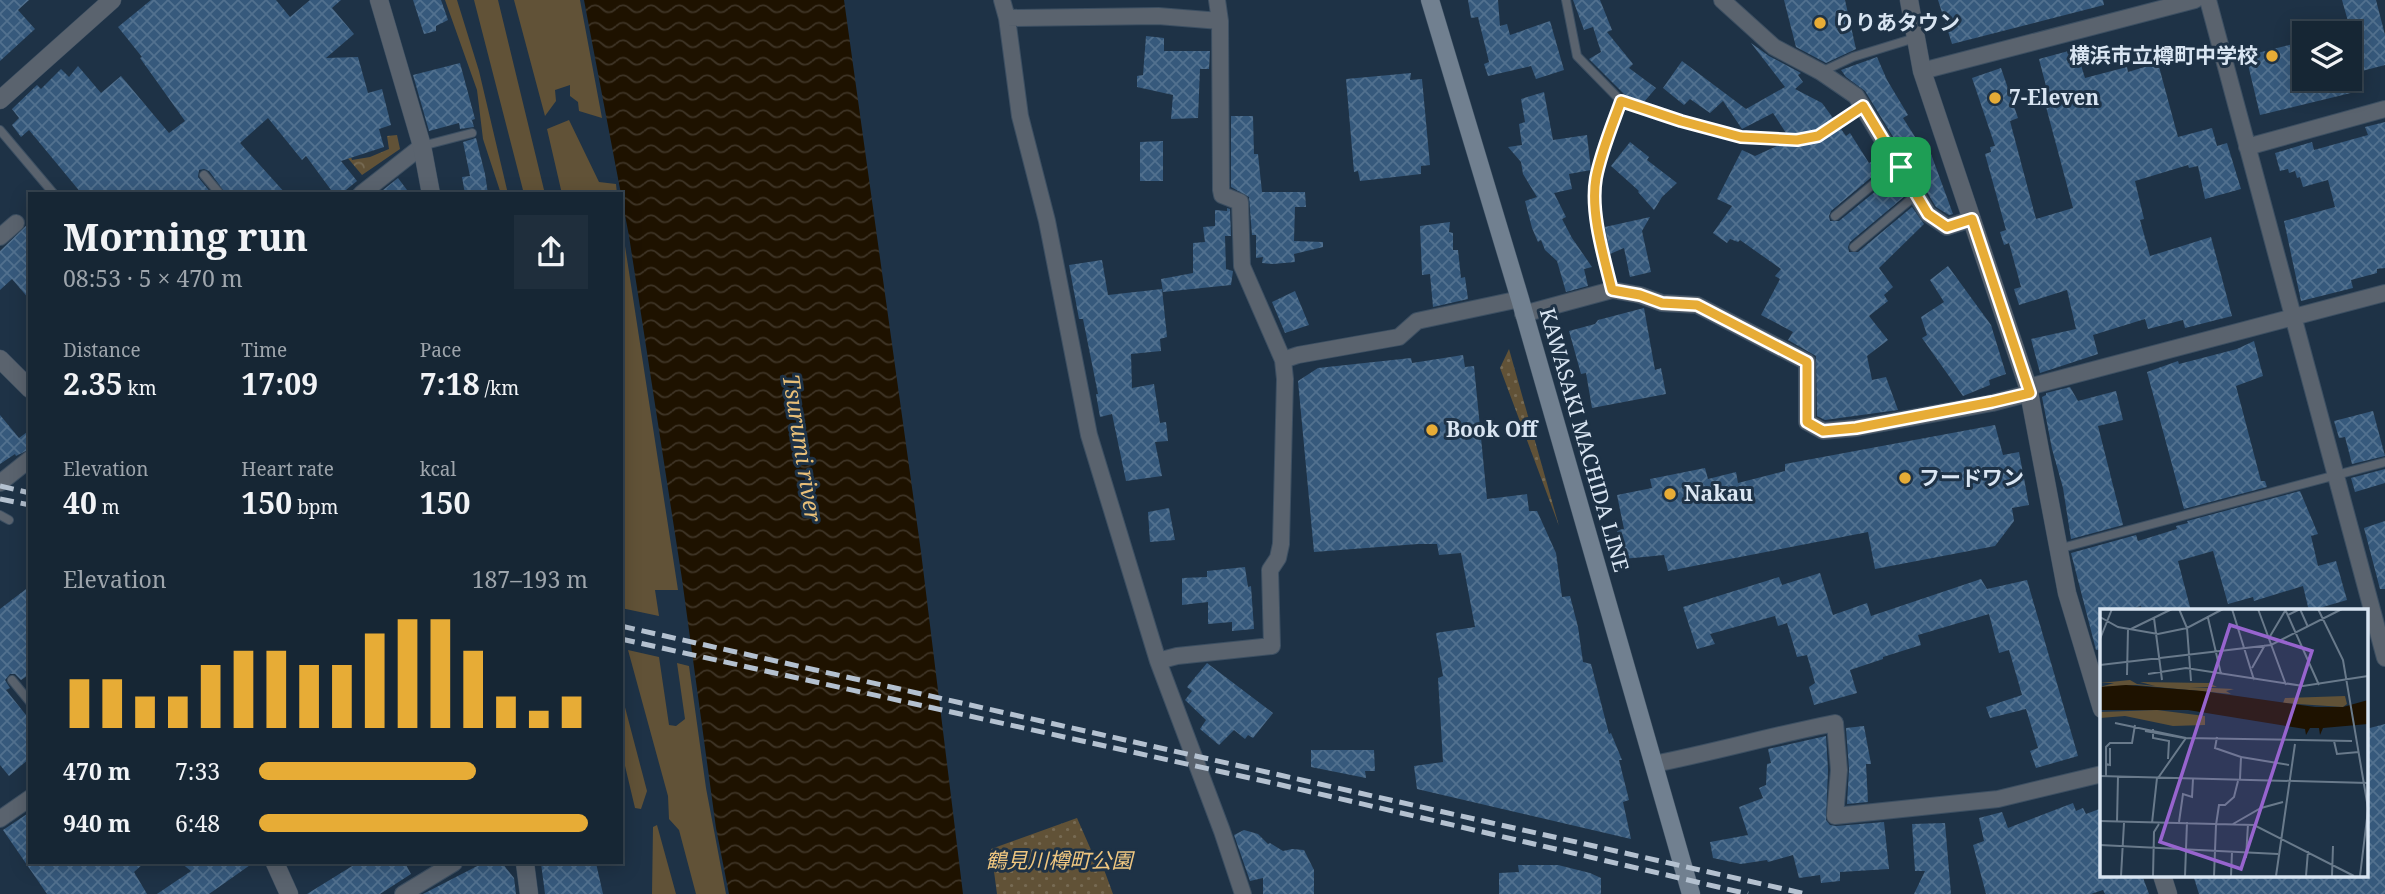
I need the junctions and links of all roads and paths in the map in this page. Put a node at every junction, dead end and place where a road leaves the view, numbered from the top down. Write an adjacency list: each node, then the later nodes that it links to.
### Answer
1 (112, 0): 16 (street)
2 (379, 0): 22 (street)
3 (1002, 0): 11 (street)
4 (1217, 0): 12 (street)
5 (1430, 0): 38 (main road, KAWASAKI MACHIDA LINE)
6 (1566, 0): 17 (lane)
7 (1722, 0): 15 (street)
8 (1909, 0): 13 (street)
9 (2195, 0): 14 (street)
10 (2208, 0): 23 (street)
11 (1007, 18): 12 (street); 54 (street)
12 (1220, 21): 41 (street)
13 (1915, 38): 14 (street); 15 (lane)
14 (1922, 71): 32 (street)
15 (1821, 72): 18 (street)
16 (0, 100)
17 (1621, 101): 18 (lane); 36 (lane)
18 (1863, 106): 24 (street)
19 (2385, 109): 23 (street)
20 (0, 130): 26 (lane)
21 (472, 133): 22 (lane)
22 (422, 146): 28 (street); 29 (street)
23 (2248, 147): 39 (street)
24 (1899, 163): 30 (street); 31 (lane)
25 (204, 175): 27 (lane)
26 (52, 192)
27 (218, 192)
28 (364, 192)
29 (431, 192)
30 (1916, 195): 32 (street); 35 (lane)
31 (1835, 216)
32 (1972, 219): 43 (street)
33 (16, 223): 34 (street)
34 (0, 237)
35 (1854, 247)
36 (1612, 290): 38 (street); 43 (street)
37 (2385, 293): 39 (street)
38 (1521, 307): 41 (street); 58 (main road, KAWASAKI MACHIDA LINE)
39 (2294, 318): 43 (street); 47 (street)
40 (0, 359): 42 (street)
41 (1283, 360): 54 (street)
42 (28, 387)
43 (2029, 390): 51 (street)
44 (28, 460): 46 (street)
45 (2385, 462): 47 (lane)
46 (7, 470): 48 (street)
47 (2336, 475): 51 (lane); 52 (street)
48 (0, 483)
49 (0, 515): 50 (lane)
50 (9, 520)
51 (2059, 549): 56 (street)
52 (2374, 608): 53 (street)
53 (2385, 658)
54 (1158, 661): 69 (street)
55 (12, 680): 57 (lane)
56 (2097, 684)
57 (28, 700)
58 (1654, 764): 59 (street); 70 (main road, KAWASAKI MACHIDA LINE)
59 (2100, 775)
60 (28, 798): 61 (street)
61 (3, 812)
62 (275, 864): 66 (street)
63 (452, 864): 67 (street)
64 (525, 864): 68 (street)
65 (2162, 876): 71 (street)
66 (289, 894)
67 (403, 894)
68 (529, 894)
69 (1243, 894)
70 (1691, 894)
71 (2168, 894)

